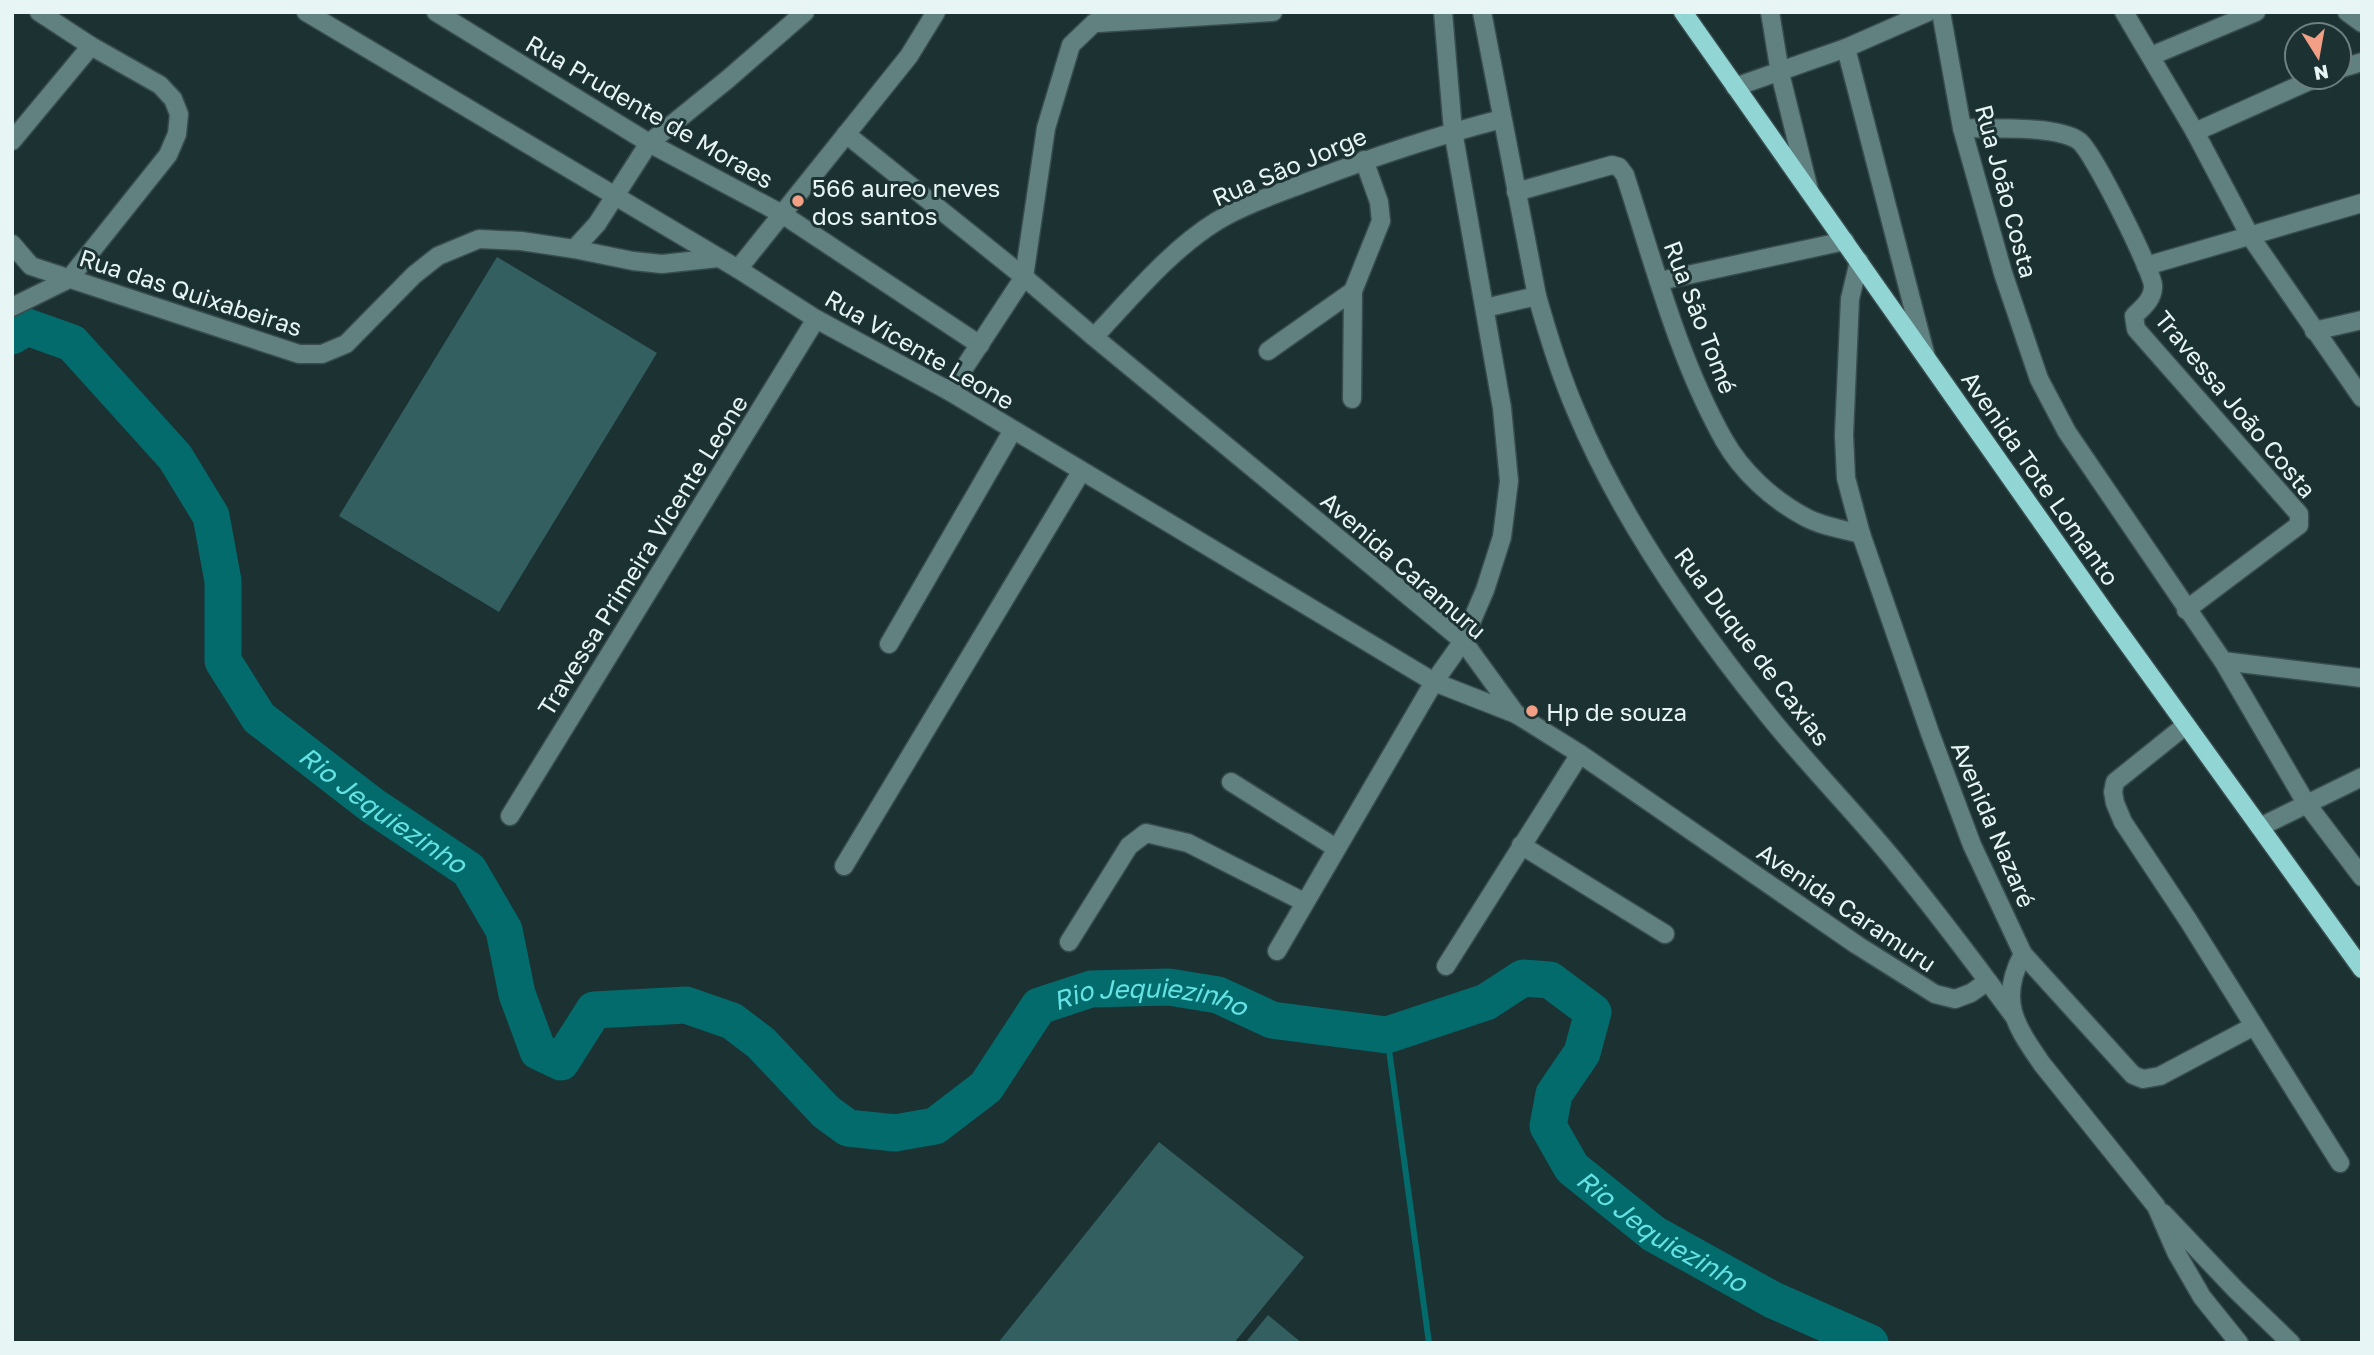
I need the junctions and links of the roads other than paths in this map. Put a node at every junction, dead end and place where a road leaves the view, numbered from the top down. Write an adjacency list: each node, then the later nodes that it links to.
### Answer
1 (39, 12): 20 (street)
2 (306, 12): 35 (street, Rua Vicente Leone)
3 (436, 12): 32 (street, Rua Prudente de Moraes)
4 (805, 12): 32 (street)
5 (936, 12): 30 (street)
6 (1112, 12): 18 (street)
7 (1273, 12): 17 (street)
8 (1443, 12): 28 (street)
9 (1482, 12): 26 (street, Rua Duque de Caxias)
10 (1683, 12): 24 (main road, Avenida Tote Lomanto)
11 (1770, 12): 23 (street)
12 (1928, 12): 21 (street)
13 (1941, 12): 27 (street, Rua João Costa)
14 (2124, 12): 22 (street)
15 (2256, 12): 22 (street)
16 (2347, 12): 19 (street)
17 (1196, 15): 18 (street)
18 (1094, 23): 47 (street)
19 (2362, 23)
20 (91, 46): 31 (street); 48 (street)
21 (1846, 48): 23 (street); 60 (street)
22 (2151, 56): 29 (street)
23 (1780, 73): 24 (street); 36 (street)
24 (1735, 87): 36 (main road, Avenida Tote Lomanto)
25 (2286, 91): 29 (street)
26 (1502, 119): 28 (street, Rua São Jorge); 34 (street, Rua Duque de Caxias)
27 (1962, 128): 45 (street, Travessa João Costa); 67 (street, Rua João Costa)
28 (1453, 131): 33 (street, Rua São Jorge); 53 (street)
29 (2194, 132): 39 (street)
30 (846, 134): 38 (street); 47 (street, Avenida Caramuru)
31 (12, 141)
32 (649, 144): 35 (street); 38 (street, Rua Prudente de Moraes)
33 (1364, 160): 50 (street); 57 (street, Rua São Jorge)
34 (1516, 192): 49 (street, Rua São Tomé); 51 (street, Rua Duque de Caxias)
35 (614, 195): 42 (street); 43 (street, Rua Vicente Leone)
36 (1811, 197): 40 (main road, Avenida Tote Lomanto)
37 (2362, 203): 39 (street)
38 (782, 214): 46 (street); 58 (street, Rua Prudente de Moraes)
39 (2250, 236): 45 (street); 56 (street)
40 (1844, 241): 44 (main road, Avenida Tote Lomanto); 49 (street)
41 (12, 244): 48 (street, Rua das Quixabeiras)
42 (574, 249): 43 (street, Rua das Quixabeiras); 48 (street, Rua das Quixabeiras)
43 (718, 258): 46 (street, Rua Vicente Leone)
44 (1859, 261): 60 (main road, Avenida Tote Lomanto); 66 (street, Avenida Nazaré)
45 (2146, 266): 67 (street, Travessa João Costa)
46 (738, 270): 54 (street, Rua Vicente Leone)
47 (1024, 277): 57 (street, Avenida Caramuru); 58 (street)
48 (69, 279): 52 (street)
49 (1660, 281): 66 (street, Rua São Tomé)
50 (1353, 291): 59 (street); 63 (street)
51 (1537, 296): 53 (street); 92 (street, Rua Duque de Caxias)
52 (12, 307)
53 (1485, 308): 68 (street)
54 (816, 319): 61 (street, Rua Vicente Leone); 79 (street, Travessa Primeira Vicente Leone)
55 (2362, 320): 56 (street)
56 (2314, 331): 62 (street)
57 (1094, 337): 68 (street, Avenida Caramuru)
58 (981, 345): 61 (street)
59 (1268, 351)
60 (1927, 358): 74 (main road, Avenida Tote Lomanto)
61 (949, 391): 64 (street, Rua Vicente Leone)
62 (2362, 398)
63 (1352, 399)
64 (1013, 430): 65 (street, Rua Vicente Leone); 69 (street)
65 (1081, 472): 72 (street, Rua Vicente Leone); 83 (street)
66 (1861, 534): 89 (street, Avenida Nazaré)
67 (2186, 610): 70 (street, Rua João Costa)
68 (1463, 641): 72 (street); 73 (street, Avenida Caramuru)
69 (889, 644)
70 (2223, 662): 71 (street); 78 (street, Rua João Costa)
71 (2362, 678)
72 (1434, 681): 73 (street, Rua Vicente Leone); 82 (street)
73 (1516, 714): 75 (street, Avenida Caramuru)
74 (2186, 726): 80 (main road, Avenida Tote Lomanto); 94 (street)
75 (1580, 754): 81 (street); 92 (street, Avenida Caramuru)
76 (2362, 777): 78 (street)
77 (1230, 782): 82 (street)
78 (2306, 803): 80 (street); 84 (street, Rua João Costa)
79 (510, 816)
80 (2260, 827): 91 (main road, Avenida Tote Lomanto)
81 (1521, 845): 86 (street); 90 (street)
82 (1336, 848): 85 (street)
83 (845, 866)
84 (2362, 877)
85 (1304, 902): 87 (street); 88 (street)
86 (1665, 934)
87 (1069, 942)
88 (1277, 951)
89 (2023, 954): 93 (street); 94 (street, Avenida Nazaré)
90 (1446, 967)
91 (2362, 970)
92 (1988, 981): 93 (street, Rua Duque de Caxias)
93 (2015, 1018): 96 (street)
94 (2254, 1026): 95 (street)
95 (2340, 1163)
96 (2156, 1206): 97 (street); 98 (street)
97 (2239, 1343)
98 (2291, 1343)

